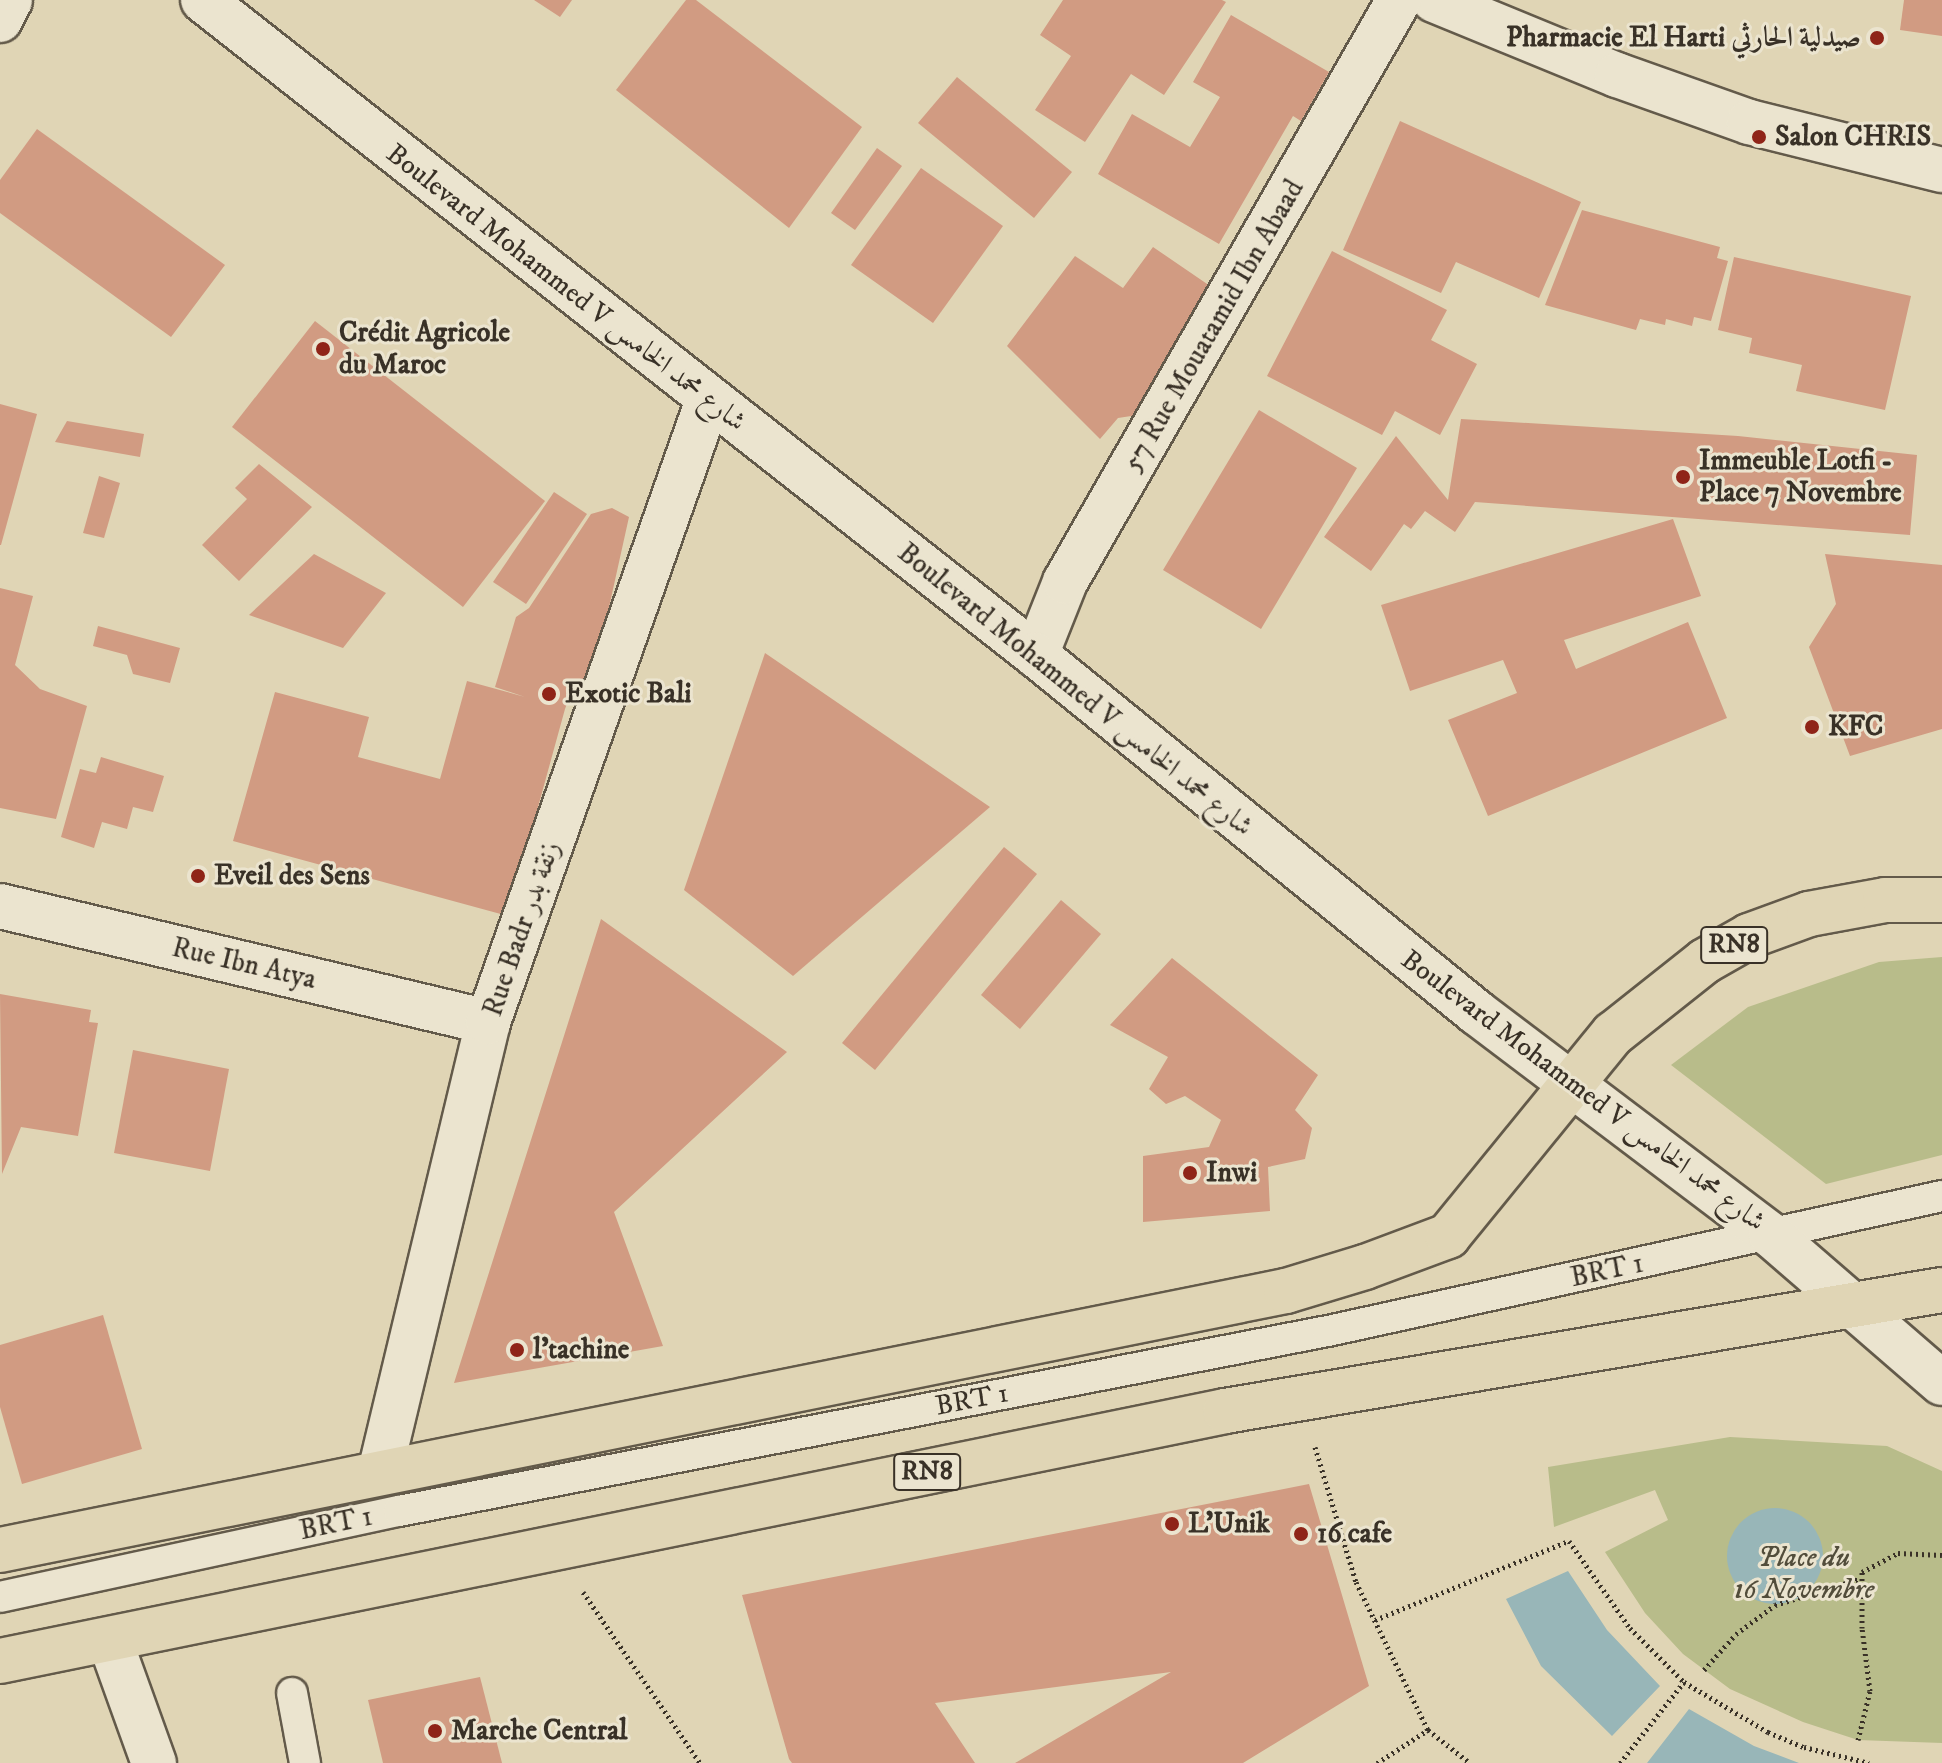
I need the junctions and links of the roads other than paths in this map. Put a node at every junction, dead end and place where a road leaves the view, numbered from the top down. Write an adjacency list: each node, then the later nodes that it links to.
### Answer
1 (10, 0): 5 (street)
2 (203, 0): 7 (street, Boulevard Mohammed V شارع محمد الخامس)
3 (1399, 0): 8 (street, 57 Rue Mouatamid Ibn Abaad)
4 (1434, 0): 6 (street)
5 (0, 20)
6 (1942, 170)
7 (708, 400): 8 (street, Boulevard Mohammed V شارع محمد الخامس); 11 (street, Rue Badr زنقة بدر)
8 (1036, 655): 12 (street, Boulevard Mohammed V شارع محمد الخامس)
9 (1942, 900): 12 (main road, RN8)
10 (0, 906): 11 (street, Rue Ibn Atya)
11 (488, 1022): 18 (street, Rue Badr زنقة بدر)
12 (1569, 1083): 14 (street, Boulevard Mohammed V شارع محمد الخامس); 18 (main road, RN8)
13 (1942, 1196): 14 (lane, BRT 1)
14 (1771, 1235): 16 (street, Boulevard Mohammed V شارع محمد الخامس); 20 (lane, BRT 1)
15 (1942, 1290): 16 (main road, RN8)
16 (1857, 1305): 17 (street, Boulevard Mohammed V شارع محمد الخامس); 21 (main road, RN8)
17 (1942, 1383)
18 (380, 1472): 19 (main road, RN8)
19 (0, 1550)
20 (0, 1597)
21 (110, 1641): 22 (main road, RN8); 24 (street)
22 (0, 1661)
23 (292, 1693): 25 (lane)
24 (154, 1763)
25 (305, 1763)

